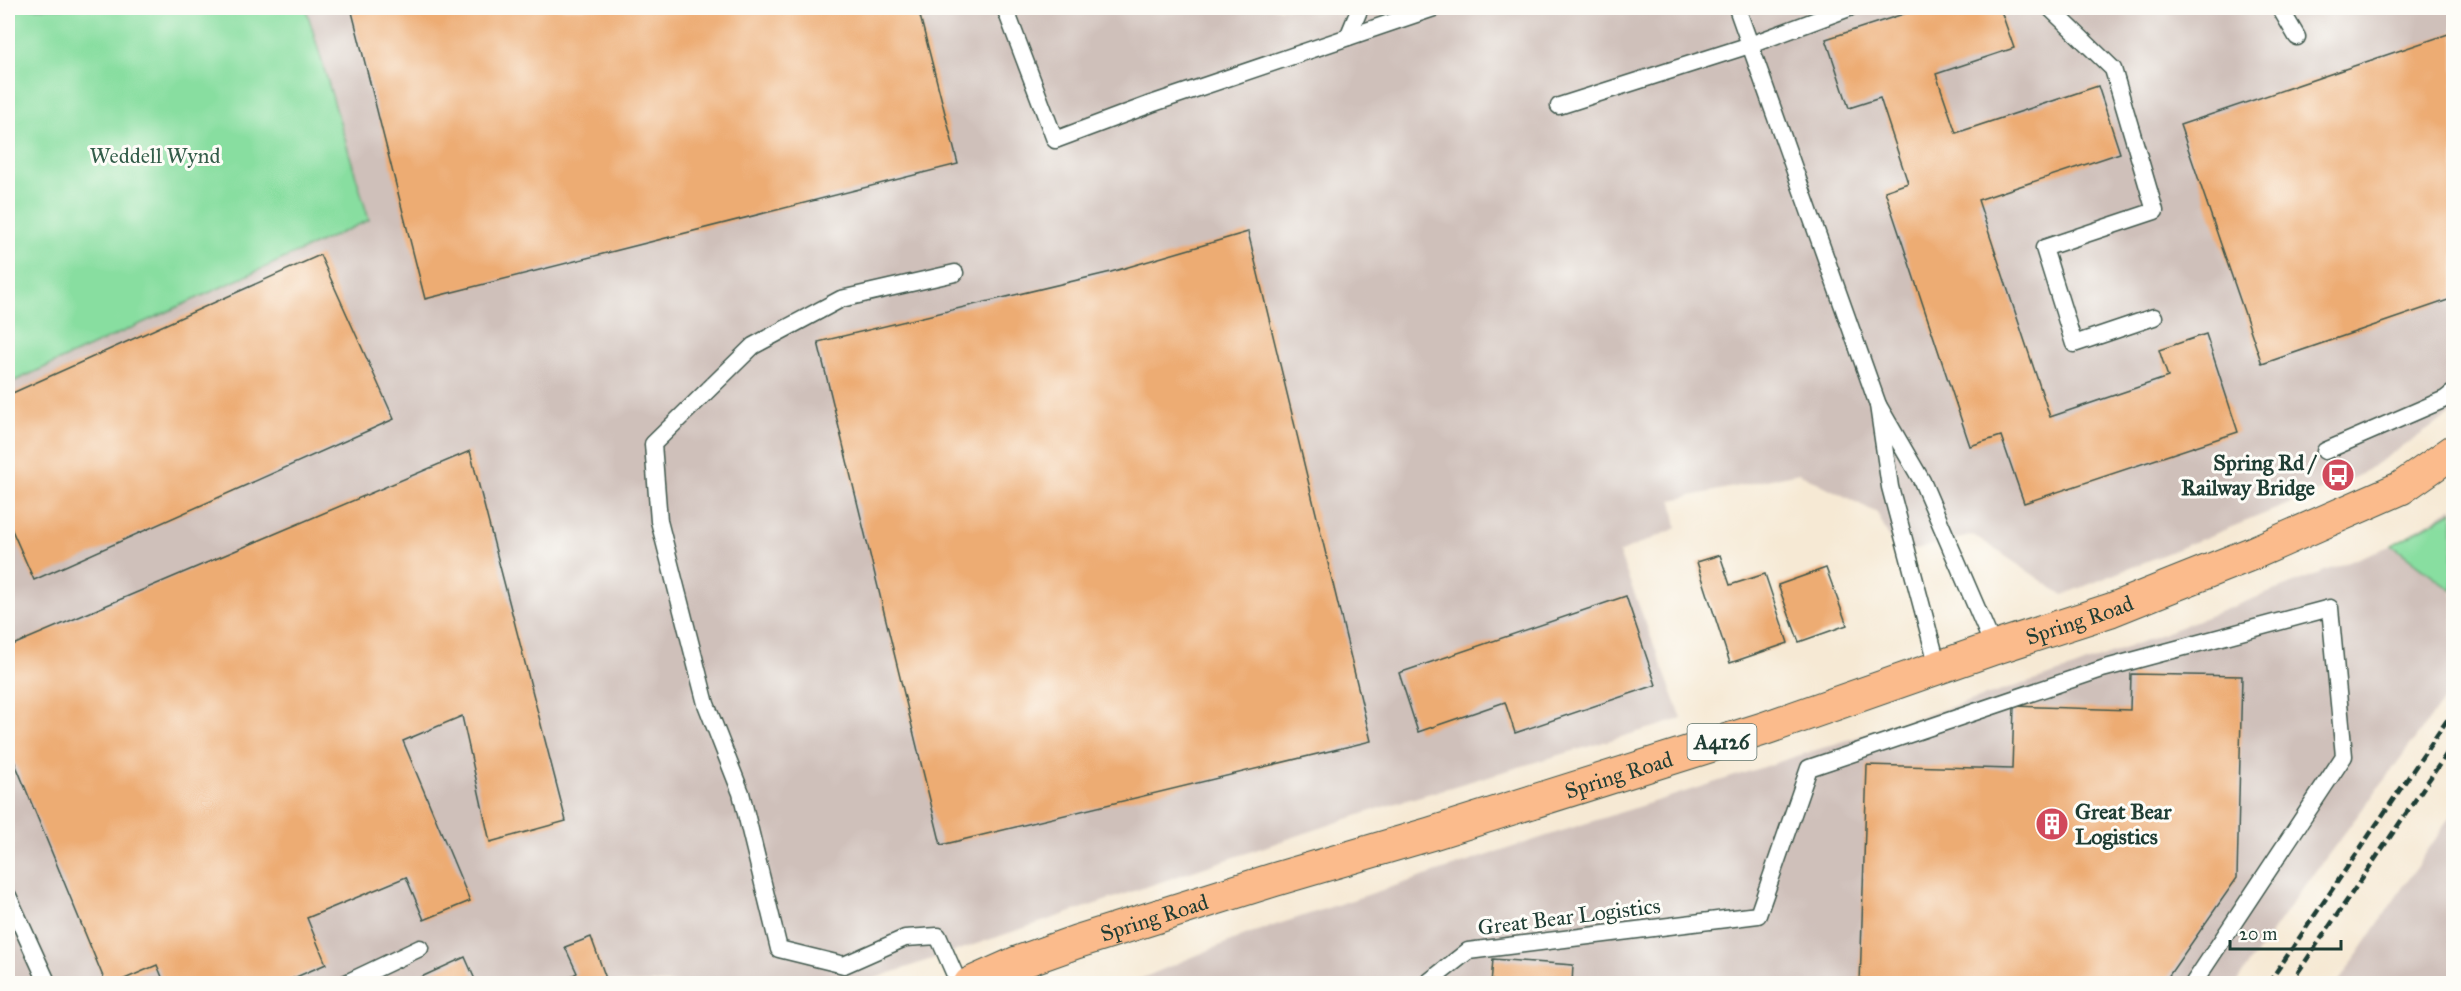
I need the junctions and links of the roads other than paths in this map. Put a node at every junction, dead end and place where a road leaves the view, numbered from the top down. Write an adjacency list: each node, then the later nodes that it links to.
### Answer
1 (1005, 8): 8 (lane)
2 (1360, 8): 8 (lane)
3 (1434, 8): 8 (lane)
4 (1737, 8): 10 (lane)
5 (1849, 8): 10 (lane)
6 (2050, 8): 13 (lane)
7 (2280, 8): 9 (lane)
8 (1348, 37)
9 (2297, 37)
10 (1750, 45): 11 (lane); 15 (lane)
11 (1560, 106)
12 (955, 273): 24 (lane)
13 (2154, 317)
14 (2454, 392): 16 (lane)
15 (1878, 405): 18 (lane); 19 (lane)
16 (2325, 451)
17 (2454, 451): 18 (main road, Spring Road / A4126)
18 (1994, 648): 19 (main road, Spring Road / A4126)
19 (1938, 667): 25 (main road, Spring Road / A4126)
20 (8, 896): 22 (lane)
21 (420, 948): 23 (lane)
22 (48, 984)
23 (344, 984)
24 (959, 984)
25 (970, 984)
26 (1426, 984): 27 (lane, Great Bear Logistics)
27 (2193, 984)

